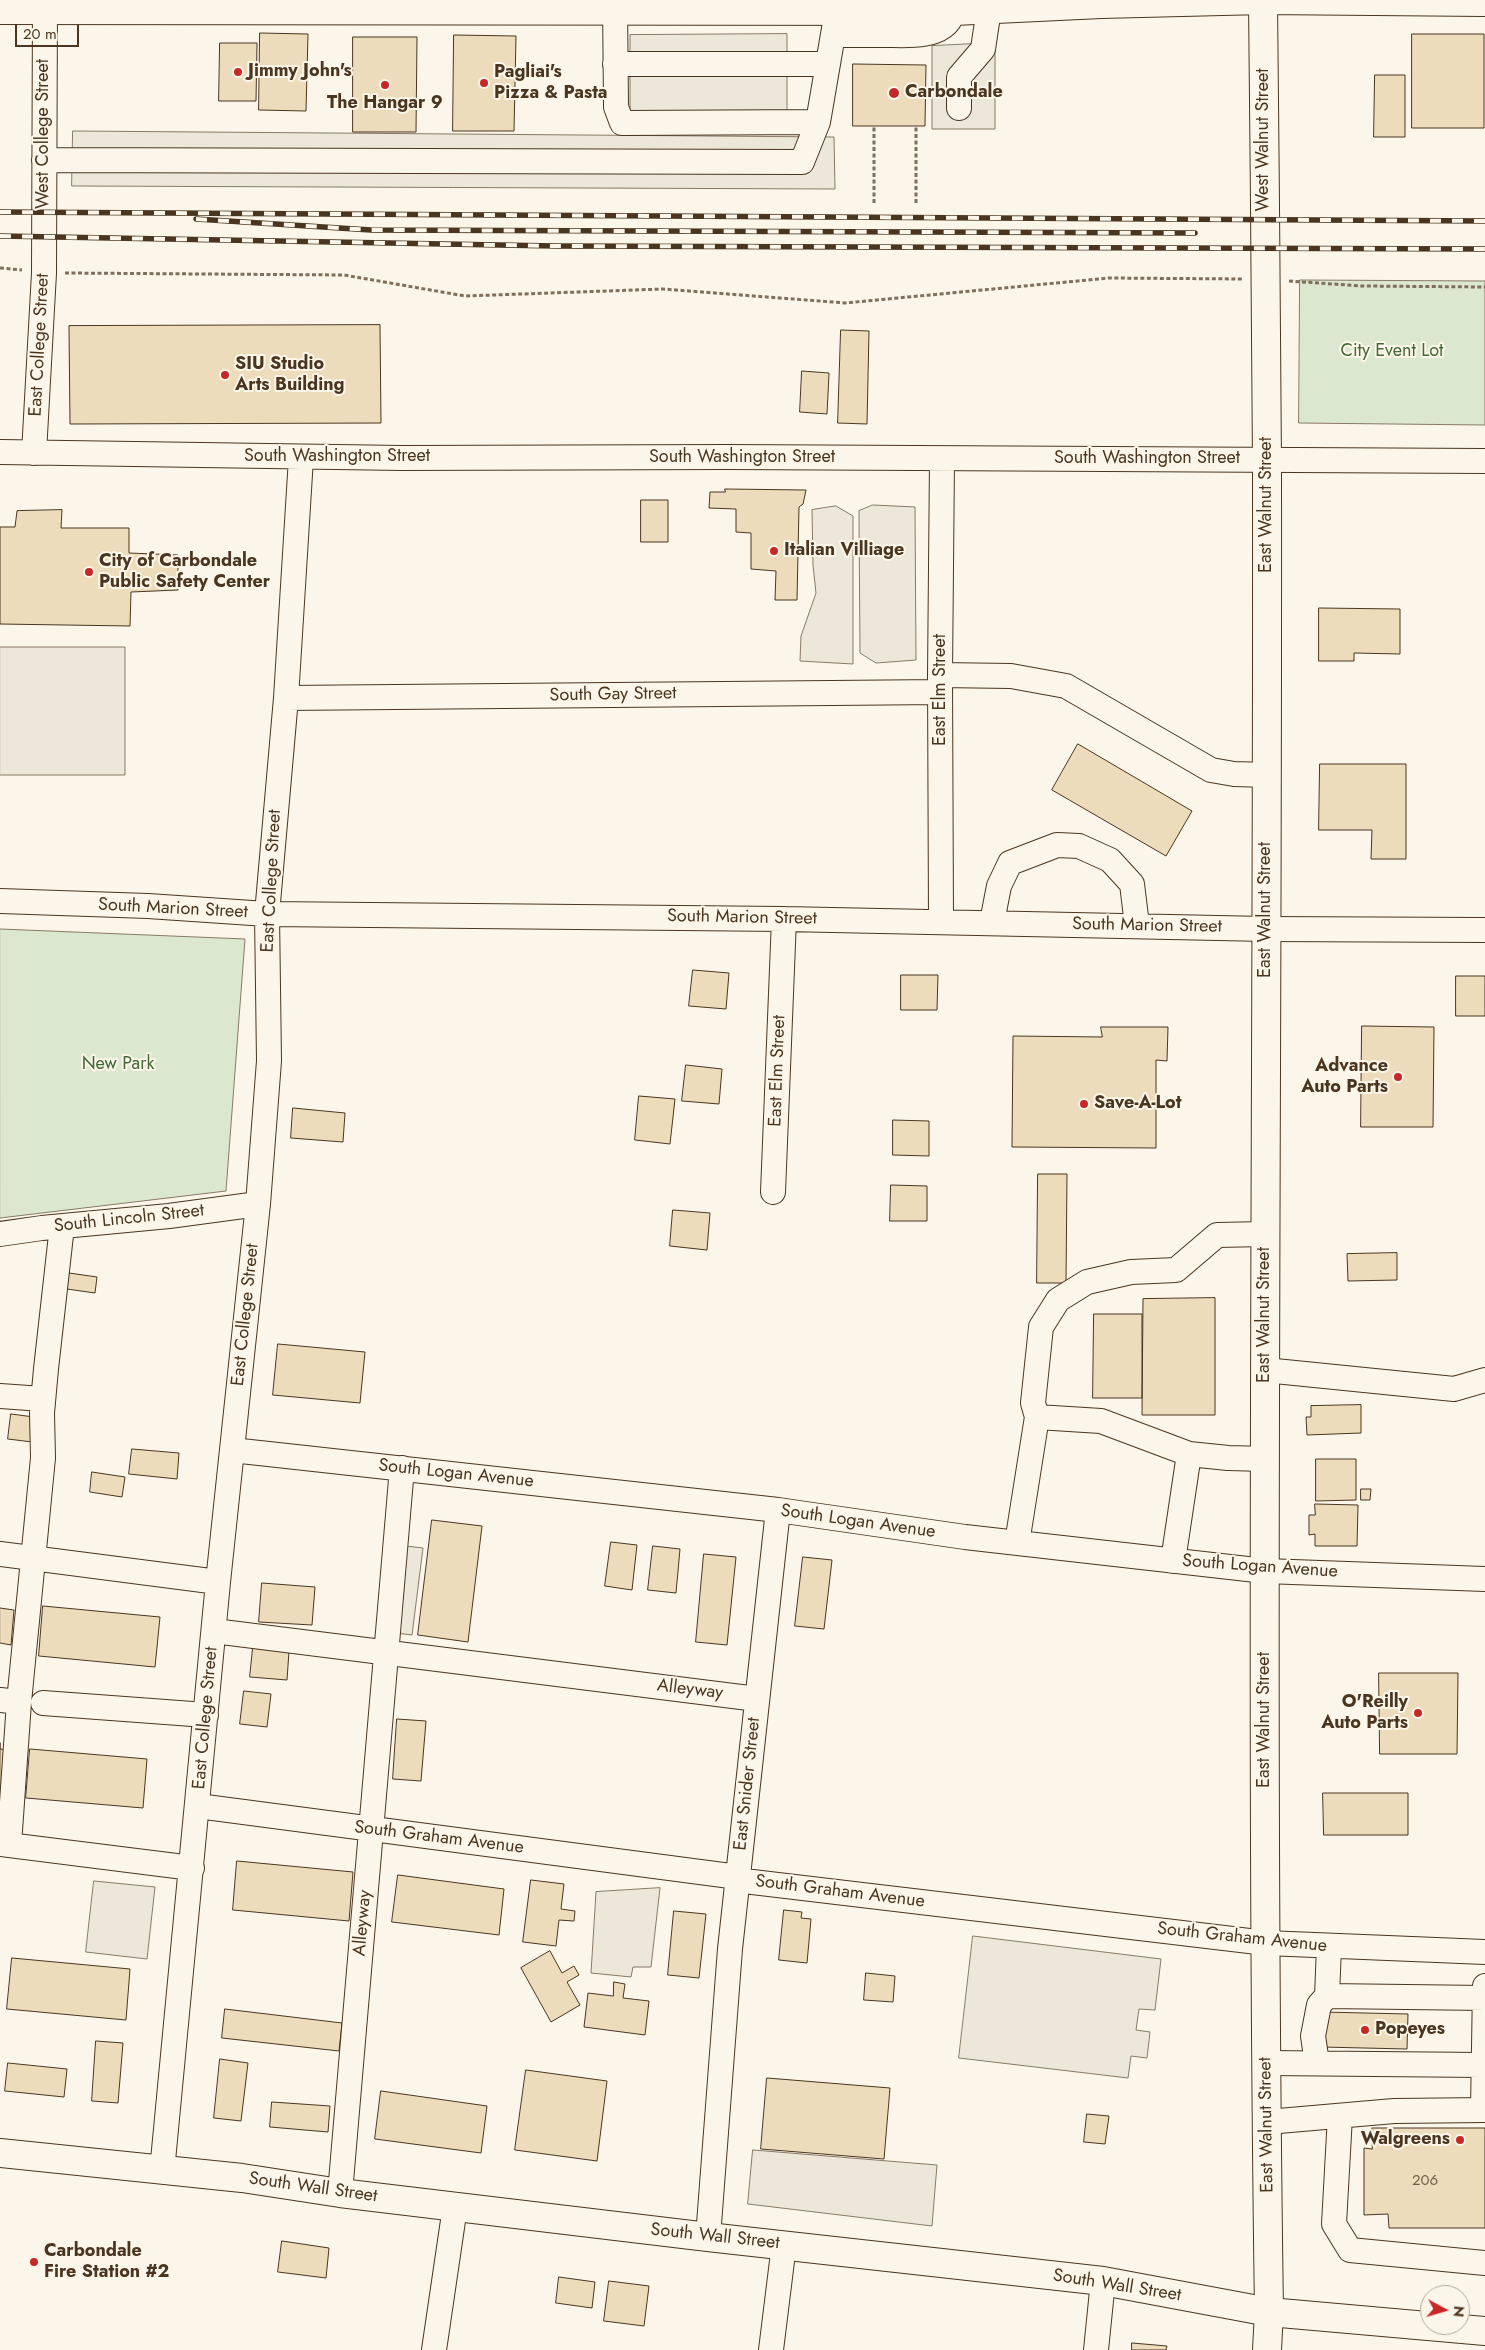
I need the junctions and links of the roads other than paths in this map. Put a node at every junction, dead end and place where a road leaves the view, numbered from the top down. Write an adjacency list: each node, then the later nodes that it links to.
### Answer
1 (1263, 0): 2 (main road); 3 (main road); 18 (main road, West Walnut Street)
2 (1101, 2): 9 (main road)
3 (1485, 2)
4 (45, 5): 5 (main road); 10 (main road); 16 (street, West College Street)
5 (267, 5): 6 (main road)
6 (449, 5): 7 (main road)
7 (614, 5): 11 (main road); 12 (street)
8 (954, 6): 9 (main road); 11 (main road)
9 (989, 9): 14 (street)
10 (0, 10)
11 (835, 23): 13 (street)
12 (615, 64): 13 (street); 15 (street)
13 (828, 64): 15 (street)
14 (959, 108)
15 (818, 122): 16 (street)
16 (44, 160): 17 (street, West College Street)
17 (44, 238): 20 (street, East College Street)
18 (1266, 280): 23 (main road, East Walnut Street)
19 (0, 452): 20 (street, South Washington Street)
20 (34, 453): 21 (street, South Washington Street)
21 (300, 458): 22 (street, South Washington Street); 26 (street, East College Street)
22 (942, 459): 23 (street, South Washington Street); 25 (street, East Elm Street)
23 (1267, 459): 24 (street, South Washington Street); 27 (main road, East Walnut Street)
24 (1485, 461)
25 (940, 684): 26 (street, South Gay Street); 27 (street, South Gay Street); 31 (street, East Elm Street)
26 (286, 698): 29 (street, East College Street)
27 (1267, 774): 34 (main road, East Walnut Street)
28 (0, 902): 29 (street, South Marion Street)
29 (267, 914): 30 (street, South Marion Street); 37 (street, East College Street)
30 (784, 919): 31 (street, South Marion Street); 36 (street, East Elm Street)
31 (941, 921): 32 (street, South Marion Street)
32 (992, 922): 33 (street, South Marion Street); 33 (street)
33 (1137, 925): 34 (street, South Marion Street)
34 (1266, 929): 35 (street, South Marion Street); 40 (main road, East Walnut Street)
35 (1485, 930)
36 (774, 1192)
37 (258, 1204): 38 (street, South Lincoln Street); 46 (street, East College Street)
38 (62, 1226): 39 (street, South Lincoln Street); 44 (street)
39 (0, 1234)
40 (1264, 1234): 41 (main road, East Walnut Street); 45 (street)
41 (1265, 1370): 42 (street); 48 (main road, East Walnut Street)
42 (1485, 1380)
43 (0, 1396): 44 (street)
44 (43, 1400): 53 (street)
45 (1037, 1417): 47 (street); 51 (street)
46 (232, 1450): 49 (street, South Logan Avenue); 57 (street, East College Street)
47 (1189, 1454): 48 (street); 54 (street)
48 (1265, 1459): 55 (main road, East Walnut Street)
49 (402, 1468): 50 (street, South Logan Avenue); 59 (street, Alleyway)
50 (778, 1510): 51 (street, South Logan Avenue); 60 (street, East Snider Street)
51 (1017, 1542): 54 (street, South Logan Avenue)
52 (0, 1554): 53 (street)
53 (31, 1558): 57 (street); 61 (street)
54 (1173, 1561): 55 (street, South Logan Avenue)
55 (1265, 1571): 56 (street, South Logan Avenue); 69 (main road, East Walnut Street)
56 (1485, 1579)
57 (218, 1582): 58 (street, East College Street)
58 (214, 1630): 59 (street, Alleyway); 63 (street, East College Street)
59 (386, 1652): 60 (street, Alleyway); 65 (street, Alleyway)
60 (756, 1699): 68 (street, East Snider Street)
61 (10, 1701): 66 (street)
62 (43, 1703): 63 (street)
63 (206, 1716): 64 (street, East College Street)
64 (198, 1806): 65 (street, South Graham Avenue); 67 (street, East College Street)
65 (371, 1829): 68 (street, South Graham Avenue); 83 (street, Alleyway)
66 (4, 1845): 67 (street)
67 (192, 1868): 82 (street, East College Street)
68 (738, 1877): 69 (street, South Graham Avenue); 85 (street, East Snider Street)
69 (1266, 1943): 70 (street, South Graham Avenue); 75 (main road, East Walnut Street)
70 (1329, 1947): 71 (street, South Graham Avenue); 74 (street)
71 (1485, 1952)
72 (1485, 1986): 73 (street)
73 (1485, 1998): 74 (street); 77 (street)
74 (1323, 2001): 76 (street)
75 (1266, 2063): 76 (street); 80 (main road, East Walnut Street)
76 (1317, 2063): 77 (street)
77 (1484, 2065): 78 (street)
78 (1484, 2110): 79 (street)
79 (1340, 2116): 80 (street); 87 (street)
80 (1267, 2122): 89 (main road, East Walnut Street)
81 (0, 2153): 82 (main road, South Wall Street)
82 (162, 2171): 83 (main road, South Wall Street)
83 (340, 2193): 84 (main road, South Wall Street)
84 (455, 2207): 85 (main road, South Wall Street); 91 (street)
85 (708, 2237): 86 (main road, South Wall Street)
86 (784, 2245): 88 (main road, South Wall Street); 92 (street)
87 (1485, 2263)
88 (1103, 2281): 89 (main road, South Wall Street); 93 (street)
89 (1269, 2312): 90 (main road, South Wall Street); 94 (main road, East Walnut Street)
90 (1485, 2331)
91 (434, 2350)
92 (771, 2350)
93 (1096, 2350)
94 (1267, 2350)

